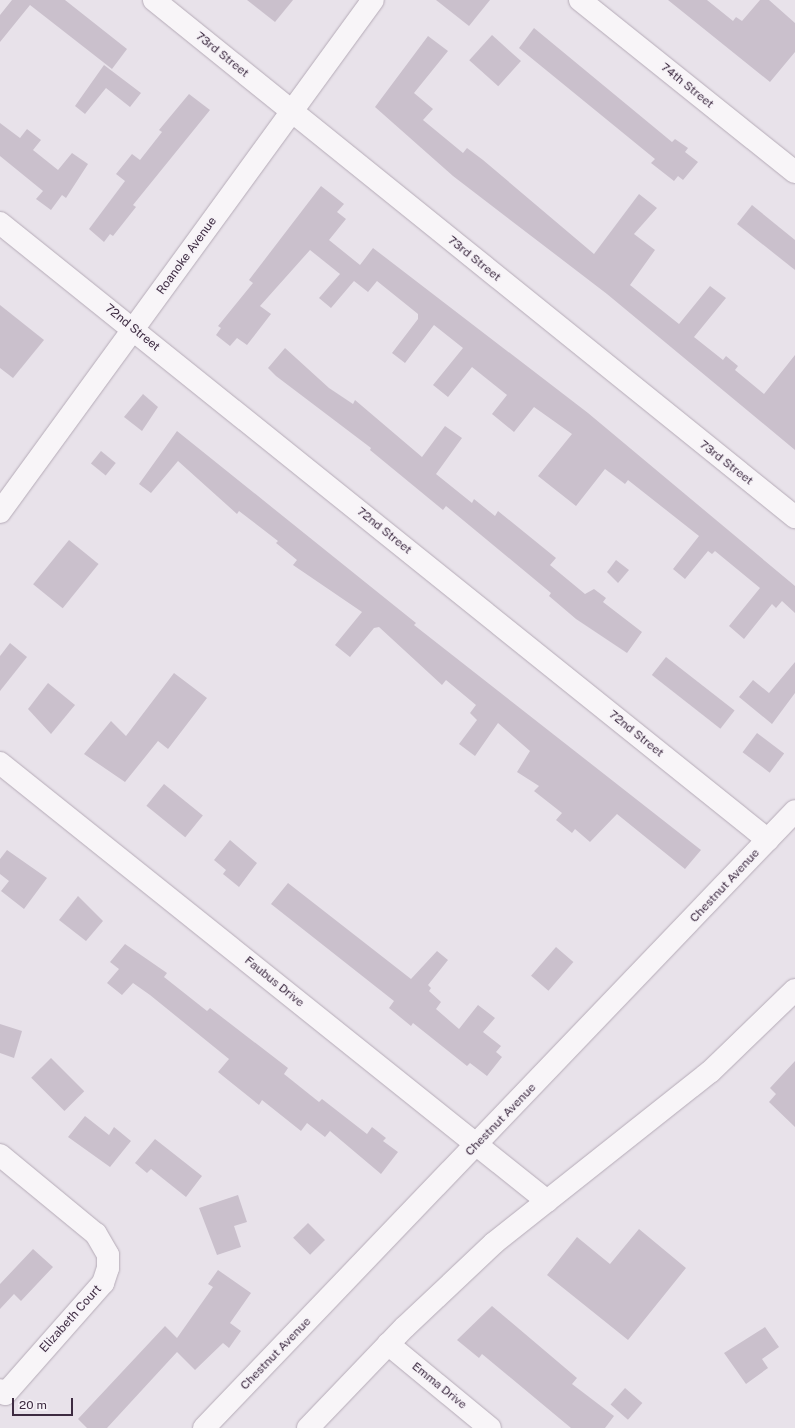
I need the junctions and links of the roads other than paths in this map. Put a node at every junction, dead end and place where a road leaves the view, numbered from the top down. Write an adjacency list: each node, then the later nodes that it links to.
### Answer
1 (154, 0): 4 (street, 73rd Street)
2 (373, 0): 4 (street, Roanoke Avenue)
3 (580, 0): 5 (street, 74th Street)
4 (292, 112): 7 (street, Roanoke Avenue); 9 (street, 73rd Street)
5 (795, 172)
6 (0, 223): 7 (street, 72nd Street)
7 (133, 330): 8 (street, Roanoke Avenue); 12 (street, 72nd Street)
8 (0, 512)
9 (795, 517)
10 (0, 763): 14 (street, Faubus Drive)
11 (795, 811): 12 (street, Chestnut Avenue)
12 (768, 840): 14 (street, Chestnut Avenue)
13 (795, 990): 16 (street)
14 (477, 1145): 16 (street, Faubus Drive); 19 (street, Chestnut Avenue)
15 (0, 1155): 18 (street, Elizabeth Court)
16 (547, 1201): 17 (street)
17 (388, 1344): 20 (street); 21 (street, Emma Drive)
18 (0, 1390)
19 (204, 1428)
20 (308, 1428)
21 (490, 1428)

